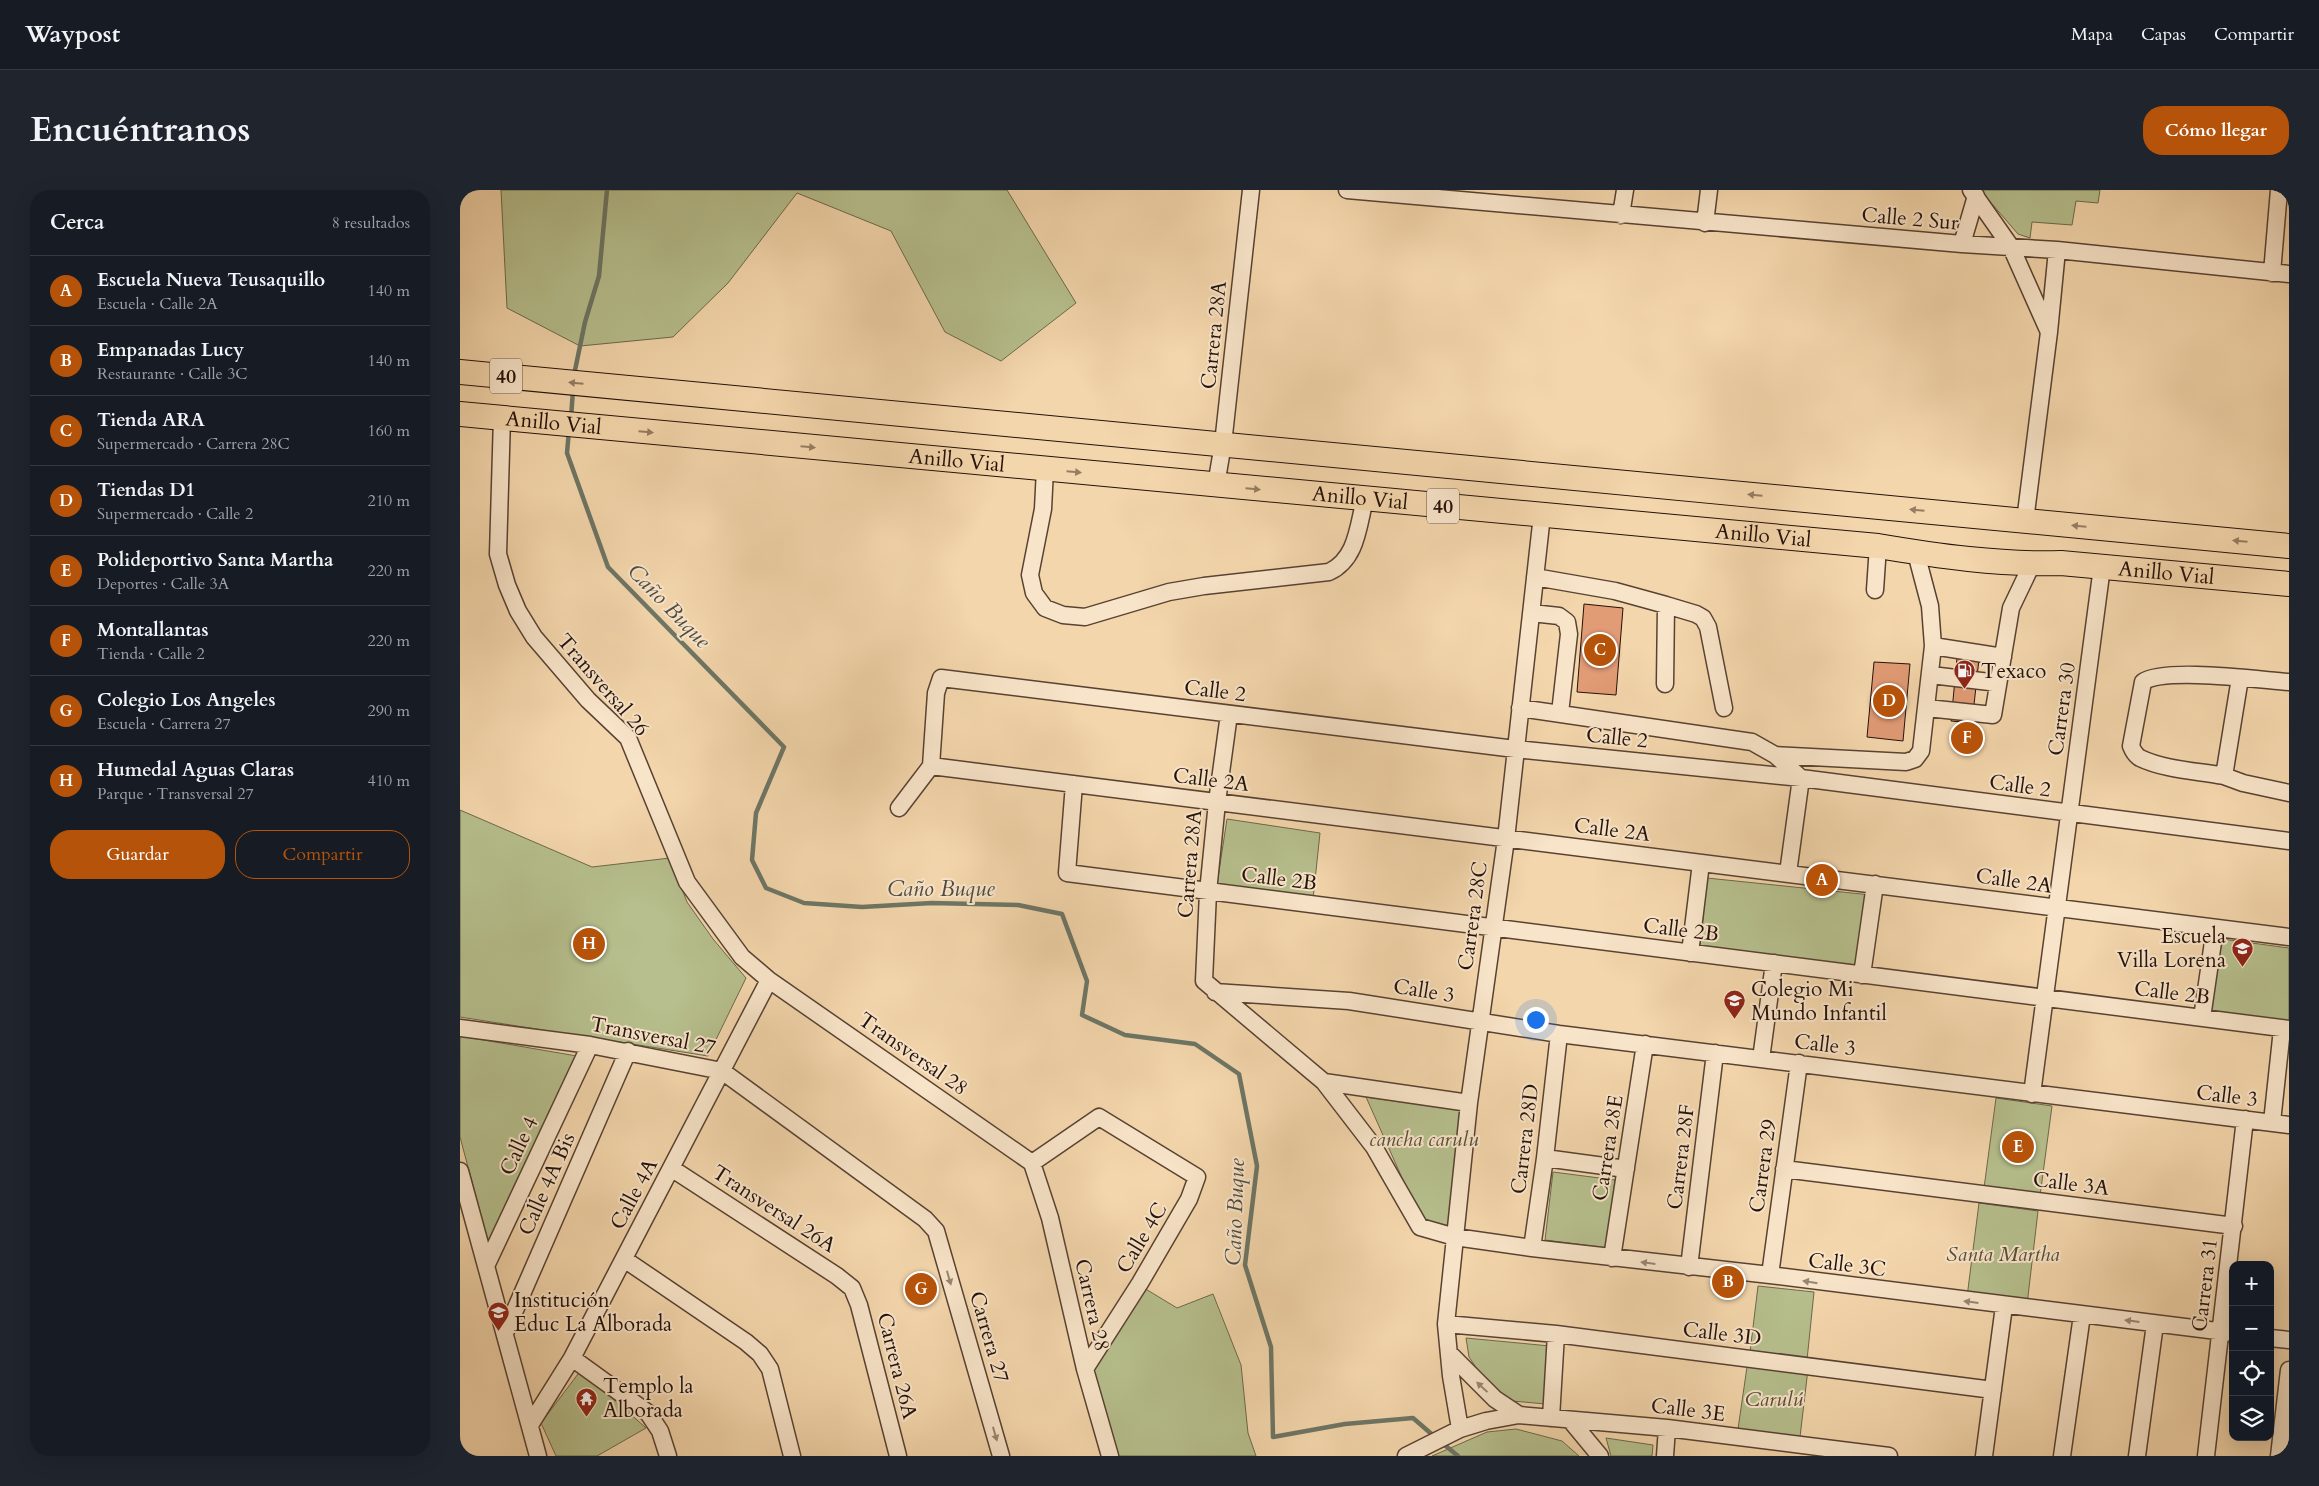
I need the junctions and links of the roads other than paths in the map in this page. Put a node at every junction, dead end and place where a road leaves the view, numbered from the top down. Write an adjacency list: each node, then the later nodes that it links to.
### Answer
1 (1251, 190): 18 (street, Carrera 28A)
2 (1347, 190): 7 (street, Calle 2 Sur)
3 (1625, 190): 7 (street)
4 (1709, 190): 8 (street)
5 (2278, 190): 12 (street)
6 (1973, 193): 9 (street); 10 (street)
7 (1621, 215): 8 (street, Calle 2 Sur)
8 (1705, 222): 9 (street, Calle 2 Sur)
9 (1962, 244): 10 (street, Calle 2 Sur)
10 (2011, 247): 11 (street, Calle 2 Sur); 14 (street)
11 (2057, 250): 12 (street, Calle 2 Sur); 14 (street)
12 (2272, 273): 13 (street, Calle 2 Sur)
13 (2289, 274)
14 (2049, 332): 23 (street)
15 (460, 372): 18 (highway, Anillo Vial / 40, one-way to 15)
16 (460, 414): 17 (highway, Anillo Vial / 40)
17 (502, 417): 19 (highway, Anillo Vial / 40, one-way to 19); 69 (street, Transversal 26)
18 (1223, 444): 20 (street, Carrera 28A); 23 (highway, Anillo Vial / 40, one-way to 18)
19 (1045, 469): 20 (highway, Anillo Vial / 40, one-way to 20); 21 (street)
20 (1216, 485): 21 (highway, Anillo Vial / 40, one-way to 21)
21 (1365, 499): 22 (highway, Anillo Vial / 40)
22 (1542, 515): 24 (highway, Anillo Vial / 40); 29 (street, Carrera 28C)
23 (2026, 521): 25 (highway, Anillo Vial / 40, one-way to 23)
24 (1878, 546): 26 (highway, Anillo Vial / 40); 31 (street)
25 (2289, 546)
26 (1916, 553): 27 (highway, Anillo Vial / 40); 34 (street)
27 (2032, 564): 28 (highway, Anillo Vial / 40); 35 (street)
28 (2102, 567): 30 (highway, Anillo Vial / 40); 55 (street, Carrera 30)
29 (1535, 577): 32 (street); 33 (street, Carrera 28C)
30 (2289, 584)
31 (1874, 590)
32 (1666, 604): 40 (street); 42 (street)
33 (1532, 613): 41 (street, Carrera 28C); 44 (street)
34 (1933, 646): 35 (street); 36 (street)
35 (2003, 657): 39 (street)
36 (1931, 675): 39 (street); 43 (street)
37 (2240, 678): 38 (street); 49 (street); 49 (street)
38 (2289, 682)
39 (1998, 683): 43 (street)
40 (1665, 684)
41 (1520, 708): 44 (street); 46 (street, Carrera 28C)
42 (1724, 708)
43 (1927, 708): 47 (street)
44 (1560, 713): 47 (street)
45 (1229, 714): 46 (street, Calle 2); 48 (street, Calle 2); 53 (street, Carrera 28A)
46 (1515, 748): 50 (street, Calle 2); 56 (street, Carrera 28C)
47 (1775, 755): 50 (street)
48 (931, 766): 51 (street, Calle 2A); 54 (street)
49 (2224, 776): 52 (street)
50 (1801, 778): 55 (street, Calle 2); 59 (street)
51 (1074, 784): 53 (street, Calle 2A); 61 (street, Calle 2B)
52 (2289, 793)
53 (1217, 802): 56 (street, Calle 2A); 61 (street, Carrera 28A)
54 (899, 808)
55 (2069, 814): 57 (street, Calle 2); 62 (street, Carrera 30)
56 (1506, 838): 58 (street, Calle 2A); 63 (street, Carrera 28C)
57 (2289, 841)
58 (1701, 863): 59 (street, Calle 2A); 66 (street)
59 (1788, 873): 60 (street, Calle 2A)
60 (1875, 884): 62 (street, Calle 2A); 68 (street)
61 (1208, 892): 63 (street, Calle 2B); 70 (street, Carrera 28A)
62 (2057, 908): 64 (street, Calle 2A); 71 (street, Carrera 30)
63 (1493, 928): 66 (street, Calle 2B); 73 (street, Carrera 28C)
64 (2215, 928): 65 (street, Calle 2A); 72 (street)
65 (2289, 937)
66 (1690, 953): 67 (street, Calle 2B)
67 (1774, 963): 68 (street, Calle 2B); 81 (street)
68 (1862, 975): 71 (street, Calle 2B)
69 (769, 980): 83 (street, Calle 4A); 91 (street, Transversal 28)
70 (1212, 989): 73 (street, Calle 3); 84 (street, Calle 3C)
71 (2044, 998): 72 (street, Calle 2B); 85 (street, Carrera 30)
72 (2202, 1018): 75 (street, Calle 2B)
73 (1480, 1022): 76 (street, Calle 3); 86 (street, Carrera 28C)
74 (460, 1028): 78 (street, Transversal 27)
75 (2285, 1029): 88 (street)
76 (1559, 1034): 77 (street, Calle 3); 90 (street, Carrera 28D)
77 (1645, 1044): 80 (street, Calle 3); 93 (street, Carrera 28E)
78 (590, 1045): 79 (street, Transversal 27); 102 (street, Calle 4)
79 (628, 1052): 83 (street, Transversal 27); 111 (street, Calle 4A Bis)
80 (1716, 1053): 81 (street, Calle 3); 103 (street, Carrera 28F)
81 (1761, 1059): 82 (street, Calle 3)
82 (1799, 1063): 85 (street, Calle 3); 94 (street, Carrera 29)
83 (722, 1071): 92 (street, Calle 4A); 97 (street, Transversal 27)
84 (1324, 1082): 86 (street); 98 (street, Calle 3C)
85 (2032, 1094): 87 (street, Calle 3)
86 (1469, 1103): 98 (street, Carrera 28C)
87 (2245, 1119): 88 (street, Calle 3); 96 (street, Carrera 31)
88 (2272, 1122): 89 (street, Calle 3)
89 (2289, 1125)
90 (1545, 1158): 93 (street); 99 (street, Carrera 28D)
91 (1032, 1163): 117 (street, Carrera 28); 117 (street, Calle 4C)
92 (671, 1168): 100 (street, Calle 4A); 105 (street, Transversal 26A)
93 (1626, 1169): 101 (street, Carrera 28E)
94 (1784, 1169): 96 (street, Calle 3A); 104 (street, Carrera 29)
95 (460, 1171): 102 (street)
96 (2234, 1226): 110 (street, Carrera 31)
97 (936, 1231): 131 (street, Carrera 27, one-way to 131)
98 (1455, 1237): 99 (street, Calle 3C); 108 (street, Carrera 28C)
99 (1532, 1248): 101 (street, Calle 3C)
100 (624, 1258): 116 (street, Calle 4A); 129 (street)
101 (1612, 1258): 103 (street, Calle 3C, one-way to 101)
102 (486, 1266): 111 (street)
103 (1689, 1267): 104 (street, Calle 3C)
104 (1770, 1275): 106 (street, Calle 3C, one-way to 104)
105 (852, 1288): 130 (street, Carrera 26A)
106 (2004, 1306): 107 (street, Calle 3C); 119 (street)
107 (2082, 1315): 109 (street, Calle 3C, one-way to 107); 137 (street)
108 (1446, 1324): 112 (street, Calle 3D); 115 (street, Carrera 28C)
109 (2154, 1324): 110 (street, Calle 3C); 138 (street)
110 (2226, 1332): 139 (street, Carrera 31)
111 (505, 1333): 123 (street)
112 (1556, 1334): 119 (street, Calle 3D); 121 (street)
113 (2274, 1338): 114 (street)
114 (2289, 1340)
115 (1448, 1353): 120 (street, one-way to 115); 125 (street, Carrera 28C)
116 (572, 1358): 123 (street, Calle 4A); 128 (street)
117 (1085, 1369): 132 (street, Carrera 28)
118 (2289, 1370): 140 (street)
119 (1993, 1390): 136 (street)
120 (1519, 1415): 121 (street); 125 (street)
121 (1551, 1418): 122 (street)
122 (1571, 1421): 124 (street, Calle 3E); 133 (street)
123 (530, 1425): 127 (street)
124 (1667, 1428): 134 (street); 135 (street, Calle 3E)
125 (1456, 1431): 126 (street)
126 (1413, 1452)
127 (538, 1456)
128 (668, 1456)
129 (792, 1456)
130 (898, 1456)
131 (1001, 1456)
132 (1110, 1456)
133 (1600, 1456)
134 (1665, 1456)
135 (1889, 1456)
136 (1984, 1456)
137 (2062, 1456)
138 (2138, 1456)
139 (2206, 1456)
140 (2280, 1456)

